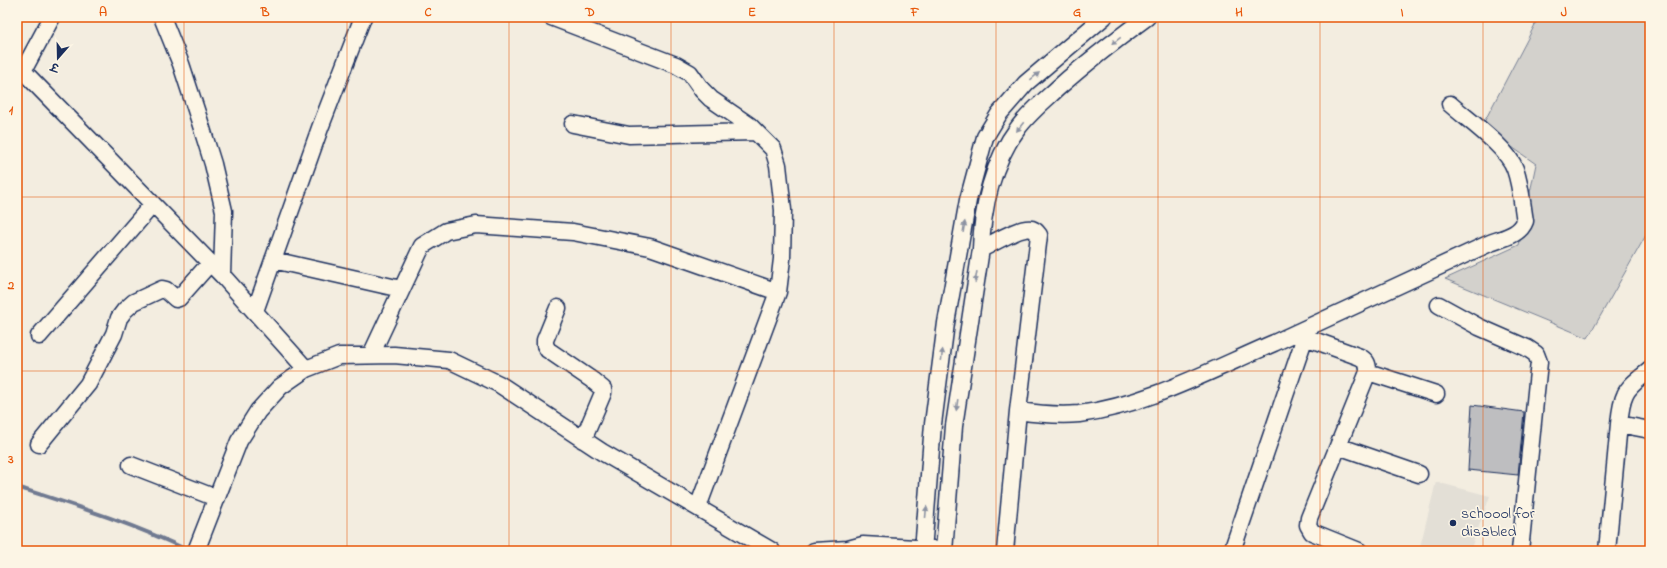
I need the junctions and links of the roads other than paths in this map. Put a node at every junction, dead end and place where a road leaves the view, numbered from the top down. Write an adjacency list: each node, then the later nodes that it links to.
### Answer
1 (52, 17): 7 (street)
2 (162, 17): 15 (street)
3 (363, 17): 13 (street)
4 (551, 17): 10 (street)
5 (1104, 17): 38 (street, one-way to 5)
6 (1147, 17): 12 (street, one-way to 12)
7 (20, 70): 11 (street)
8 (1450, 104): 21 (street)
9 (573, 124): 10 (street)
10 (755, 132): 17 (street)
11 (152, 204): 14 (street); 22 (street)
12 (981, 249): 28 (street); 43 (street, one-way to 43)
13 (273, 260): 16 (street); 20 (street)
14 (210, 263): 15 (street); 32 (street)
15 (222, 275): 20 (street)
16 (401, 290): 17 (street); 23 (street)
17 (778, 292): 37 (street)
18 (1439, 305): 47 (street)
19 (558, 308): 31 (street)
20 (255, 312): 24 (street)
21 (1306, 332): 26 (street); 28 (street); 45 (street)
22 (39, 336)
23 (371, 355): 24 (street); 31 (street)
24 (306, 369): 36 (street)
25 (1650, 370): 29 (street)
26 (1368, 372): 27 (street); 33 (street)
27 (1436, 394)
28 (1018, 411): 44 (street)
29 (1619, 424): 30 (street); 48 (street)
30 (1650, 430)
31 (583, 440): 37 (street)
32 (39, 444)
33 (1338, 446): 35 (street); 46 (street)
34 (131, 465): 36 (street)
35 (1419, 474)
36 (216, 498): 40 (street)
37 (698, 507): 41 (street)
38 (923, 549): 39 (street); 43 (street)
39 (850, 550): 42 (street)
40 (196, 551)
41 (772, 551)
42 (820, 551)
43 (946, 551)
44 (1005, 551)
45 (1232, 551)
46 (1358, 551)
47 (1520, 551)
48 (1607, 551)

